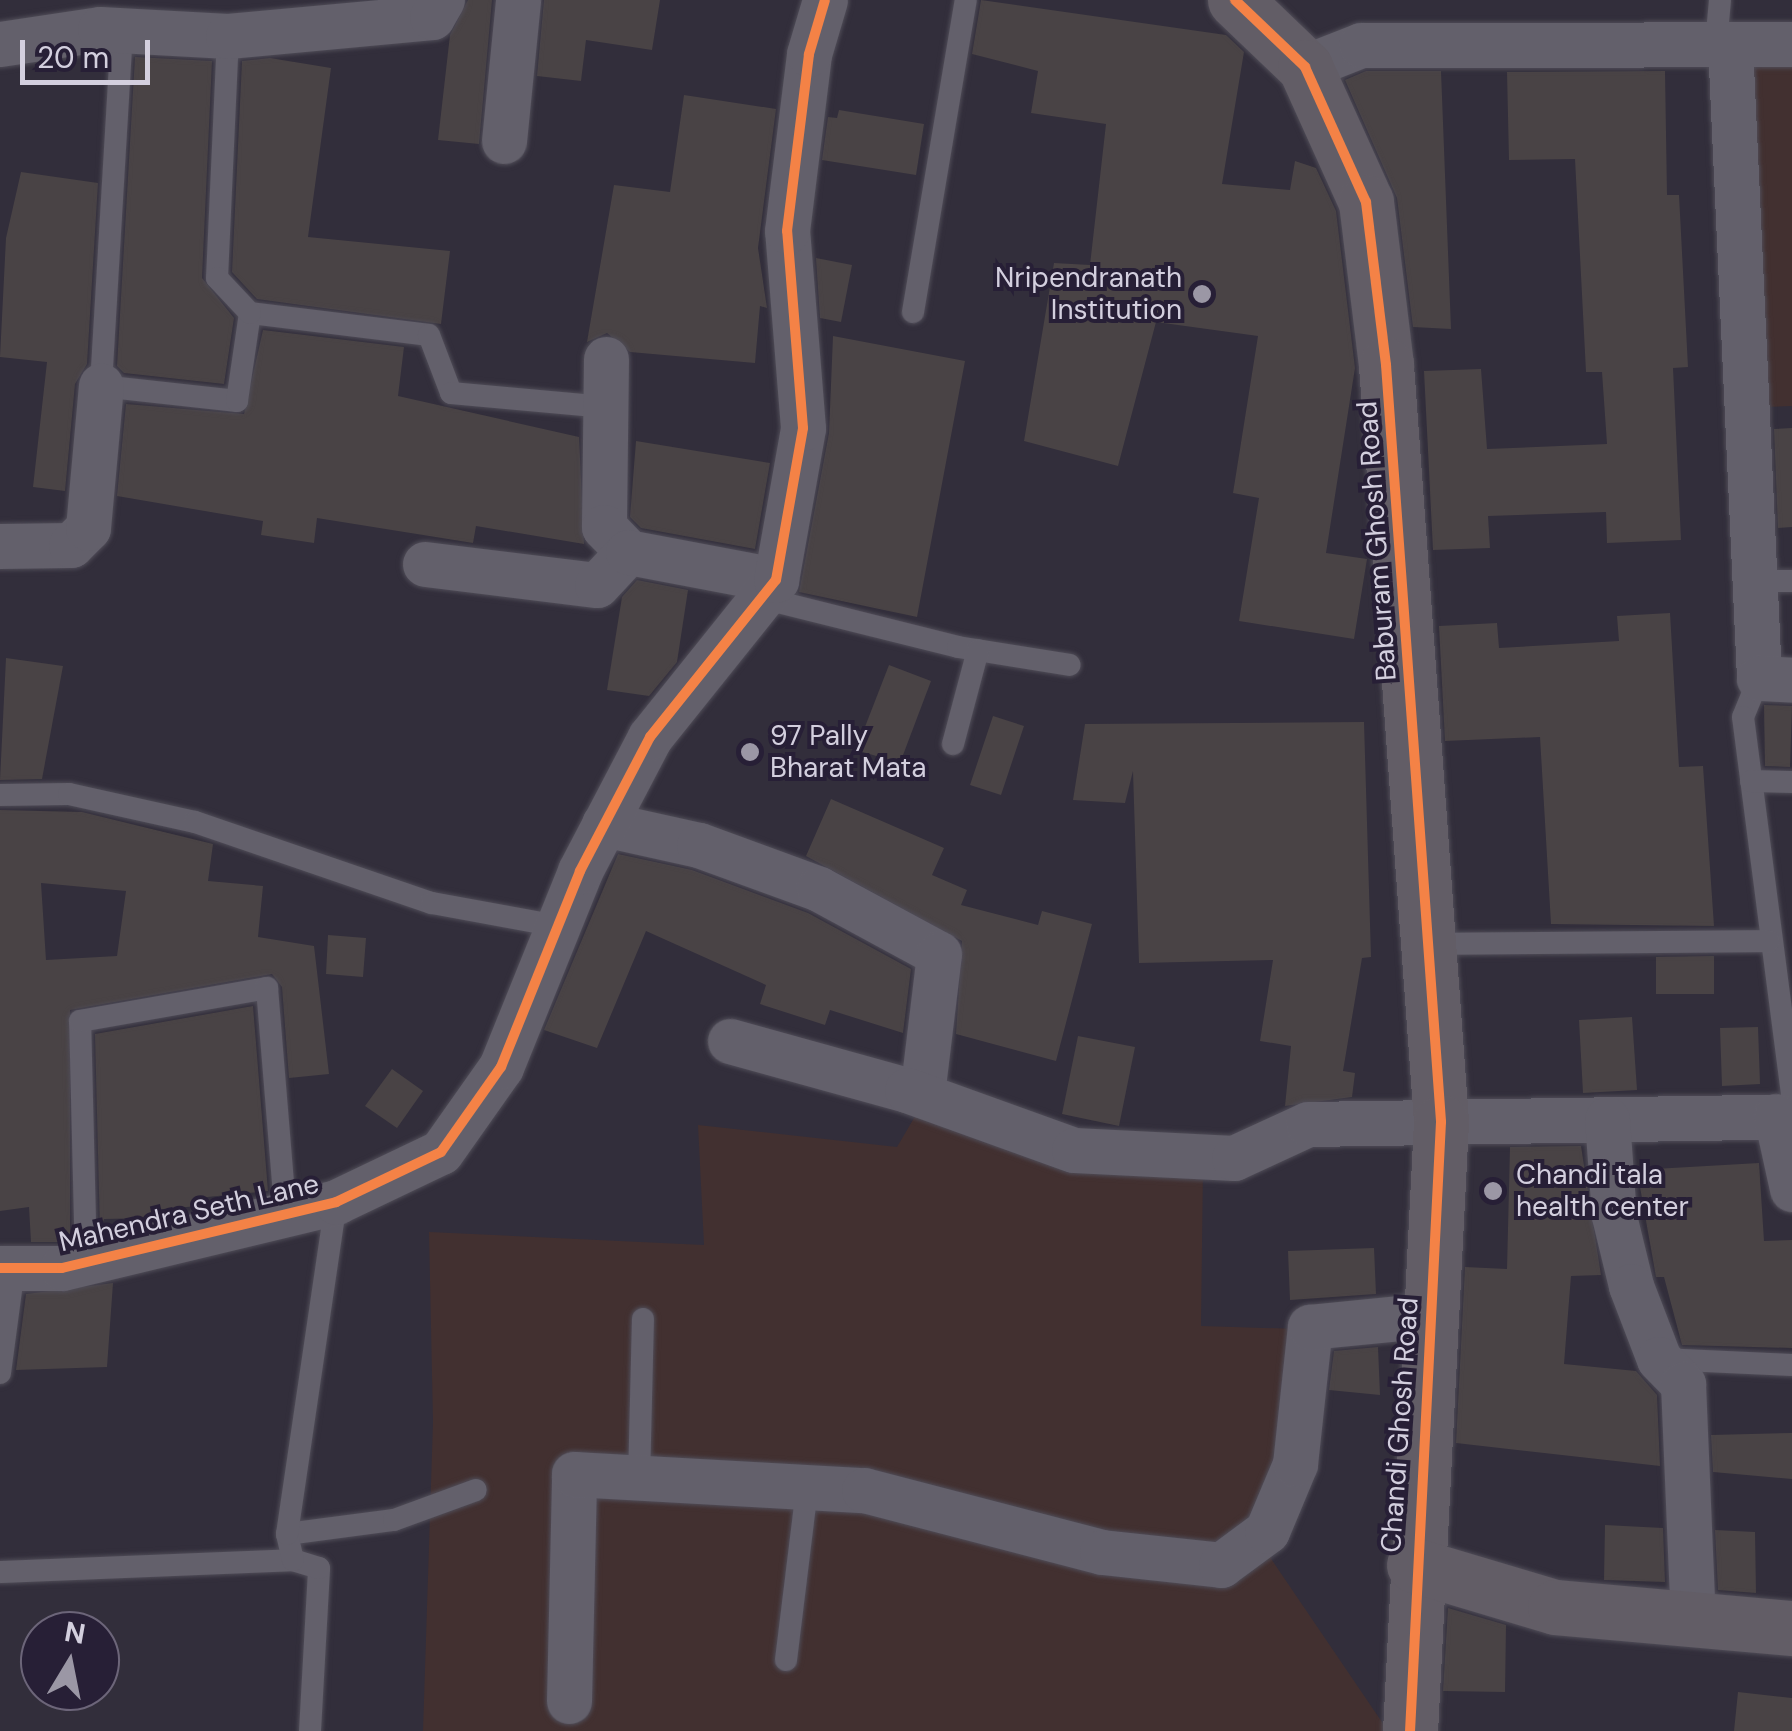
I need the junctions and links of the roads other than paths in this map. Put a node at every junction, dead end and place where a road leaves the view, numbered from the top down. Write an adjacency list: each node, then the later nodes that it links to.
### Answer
1 (442, 0): 9 (street)
2 (518, 0): 14 (street)
3 (825, 0): 24 (street, Mahendra Seth Lane)
4 (966, 0): 15 (lane)
5 (1235, 0): 13 (street, Baburam Ghosh Road)
6 (1720, 0): 11 (lane)
7 (72, 17): 8 (street); 10 (street)
8 (122, 31): 9 (street); 18 (lane)
9 (228, 36): 16 (lane)
10 (0, 44)
11 (1723, 44): 12 (street); 13 (street); 23 (street)
12 (1792, 44)
13 (1304, 67): 35 (street, Baburam Ghosh Road)
14 (504, 141)
15 (913, 312)
16 (250, 313): 18 (lane); 19 (lane)
17 (606, 359): 19 (street)
18 (100, 386): 20 (street)
19 (605, 407): 21 (street)
20 (0, 546)
21 (628, 552): 22 (street); 24 (street)
22 (424, 564)
23 (1774, 581): 27 (street)
24 (769, 589): 25 (lane); 32 (street, Mahendra Seth Lane)
25 (978, 650): 26 (lane); 28 (lane)
26 (1070, 665)
27 (1776, 679): 29 (lane)
28 (953, 744)
29 (1751, 781): 30 (lane); 34 (lane)
30 (1792, 782)
31 (0, 795): 33 (lane)
32 (604, 824): 33 (street, Mahendra Seth Lane); 37 (street)
33 (556, 926): 42 (street, Mahendra Seth Lane)
34 (1769, 941): 35 (lane); 38 (lane)
35 (1429, 944): 40 (street, Baburam Ghosh Road)
36 (730, 1040): 37 (street)
37 (922, 1095): 40 (street)
38 (1787, 1109): 39 (street); 41 (street)
39 (1607, 1119): 40 (street); 48 (street)
40 (1441, 1122): 46 (street, Chandi Ghosh Road)
41 (1792, 1189)
42 (336, 1202): 43 (street, Mahendra Seth Lane); 54 (lane)
43 (285, 1209): 44 (street, Mahendra Seth Lane); 44 (lane)
44 (86, 1262): 45 (street, Mahendra Seth Lane)
45 (7, 1268): 50 (lane)
46 (1430, 1315): 52 (street); 56 (street, Chandi Ghosh Road)
47 (643, 1319): 51 (lane)
48 (1659, 1359): 49 (lane); 58 (street)
49 (1792, 1365)
50 (0, 1373)
51 (639, 1481): 52 (street); 61 (street)
52 (806, 1488): 60 (lane)
53 (476, 1490): 54 (lane)
54 (287, 1534): 55 (lane)
55 (293, 1560): 57 (lane); 62 (lane)
56 (1414, 1564): 58 (street); 63 (street, Chandi Ghosh Road)
57 (0, 1572)
58 (1694, 1621): 59 (street)
59 (1792, 1628)
60 (786, 1660)
61 (569, 1701)
62 (310, 1731)
63 (1410, 1731)

